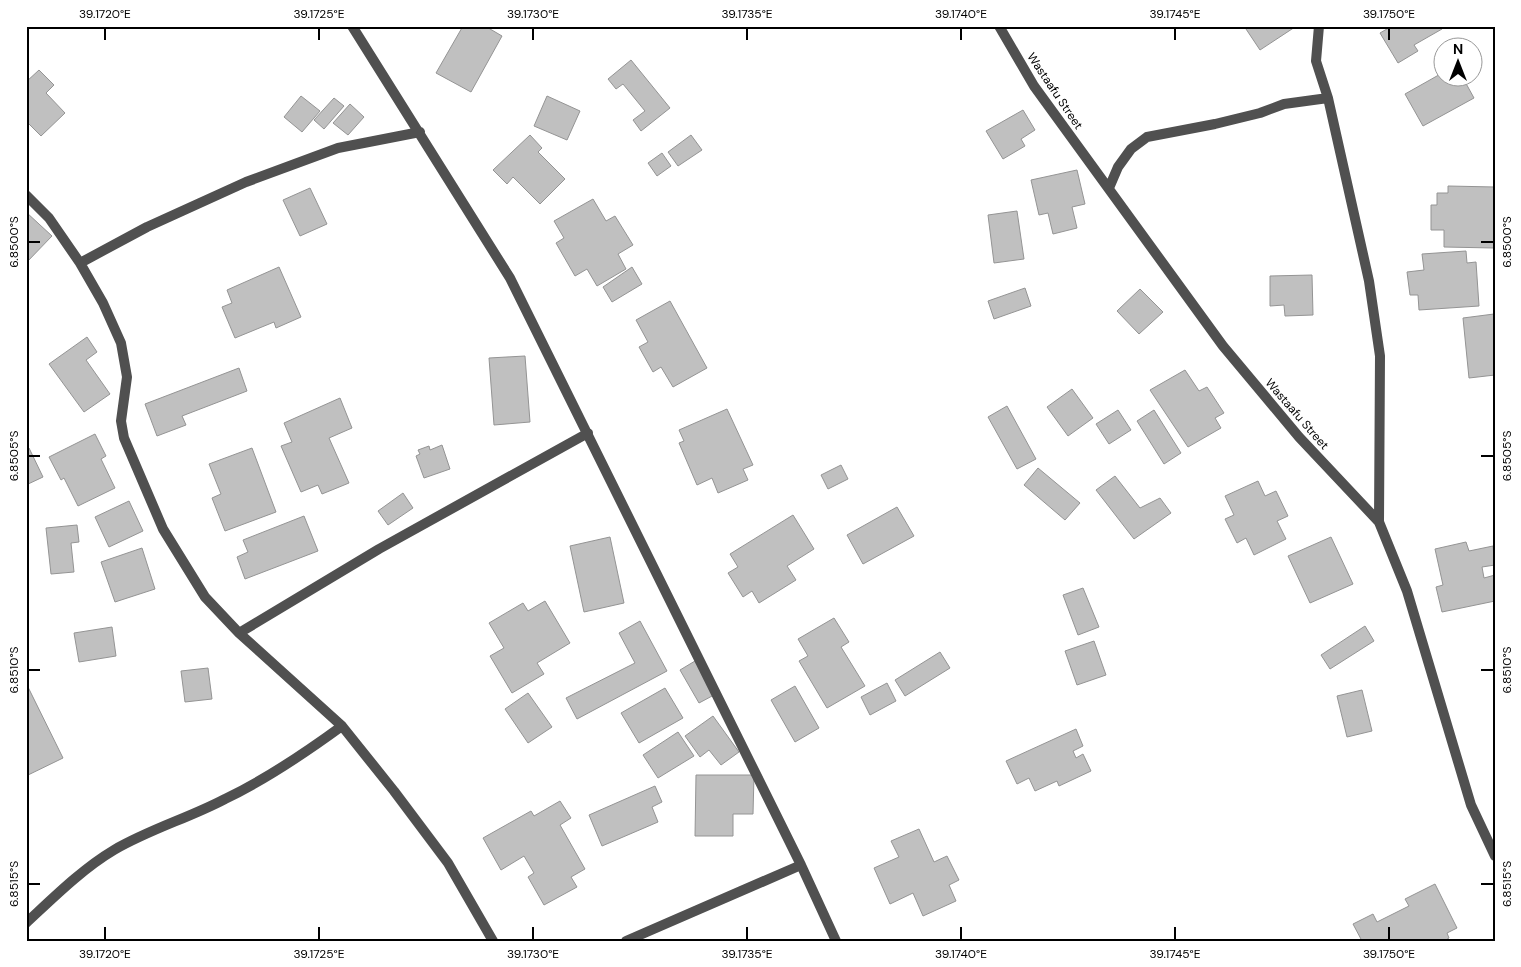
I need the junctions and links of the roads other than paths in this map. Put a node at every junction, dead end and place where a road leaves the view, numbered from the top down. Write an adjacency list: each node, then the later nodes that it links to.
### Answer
1 (352, 26): 5 (street)
2 (999, 26): 6 (street, Wastaafu Street)
3 (1319, 26): 4 (street)
4 (1328, 98): 6 (street); 10 (street)
5 (420, 132): 8 (street); 9 (street)
6 (1109, 188): 10 (street, Wastaafu Street)
7 (26, 195): 8 (street)
8 (80, 263): 11 (street)
9 (588, 433): 11 (street); 14 (street)
10 (1379, 522): 13 (street, Wastaafu Street)
11 (239, 633): 12 (street)
12 (342, 726): 15 (street); 16 (street)
13 (1495, 856)
14 (801, 864): 17 (street); 18 (street)
15 (26, 923)
16 (493, 941)
17 (626, 941)
18 (836, 941)

